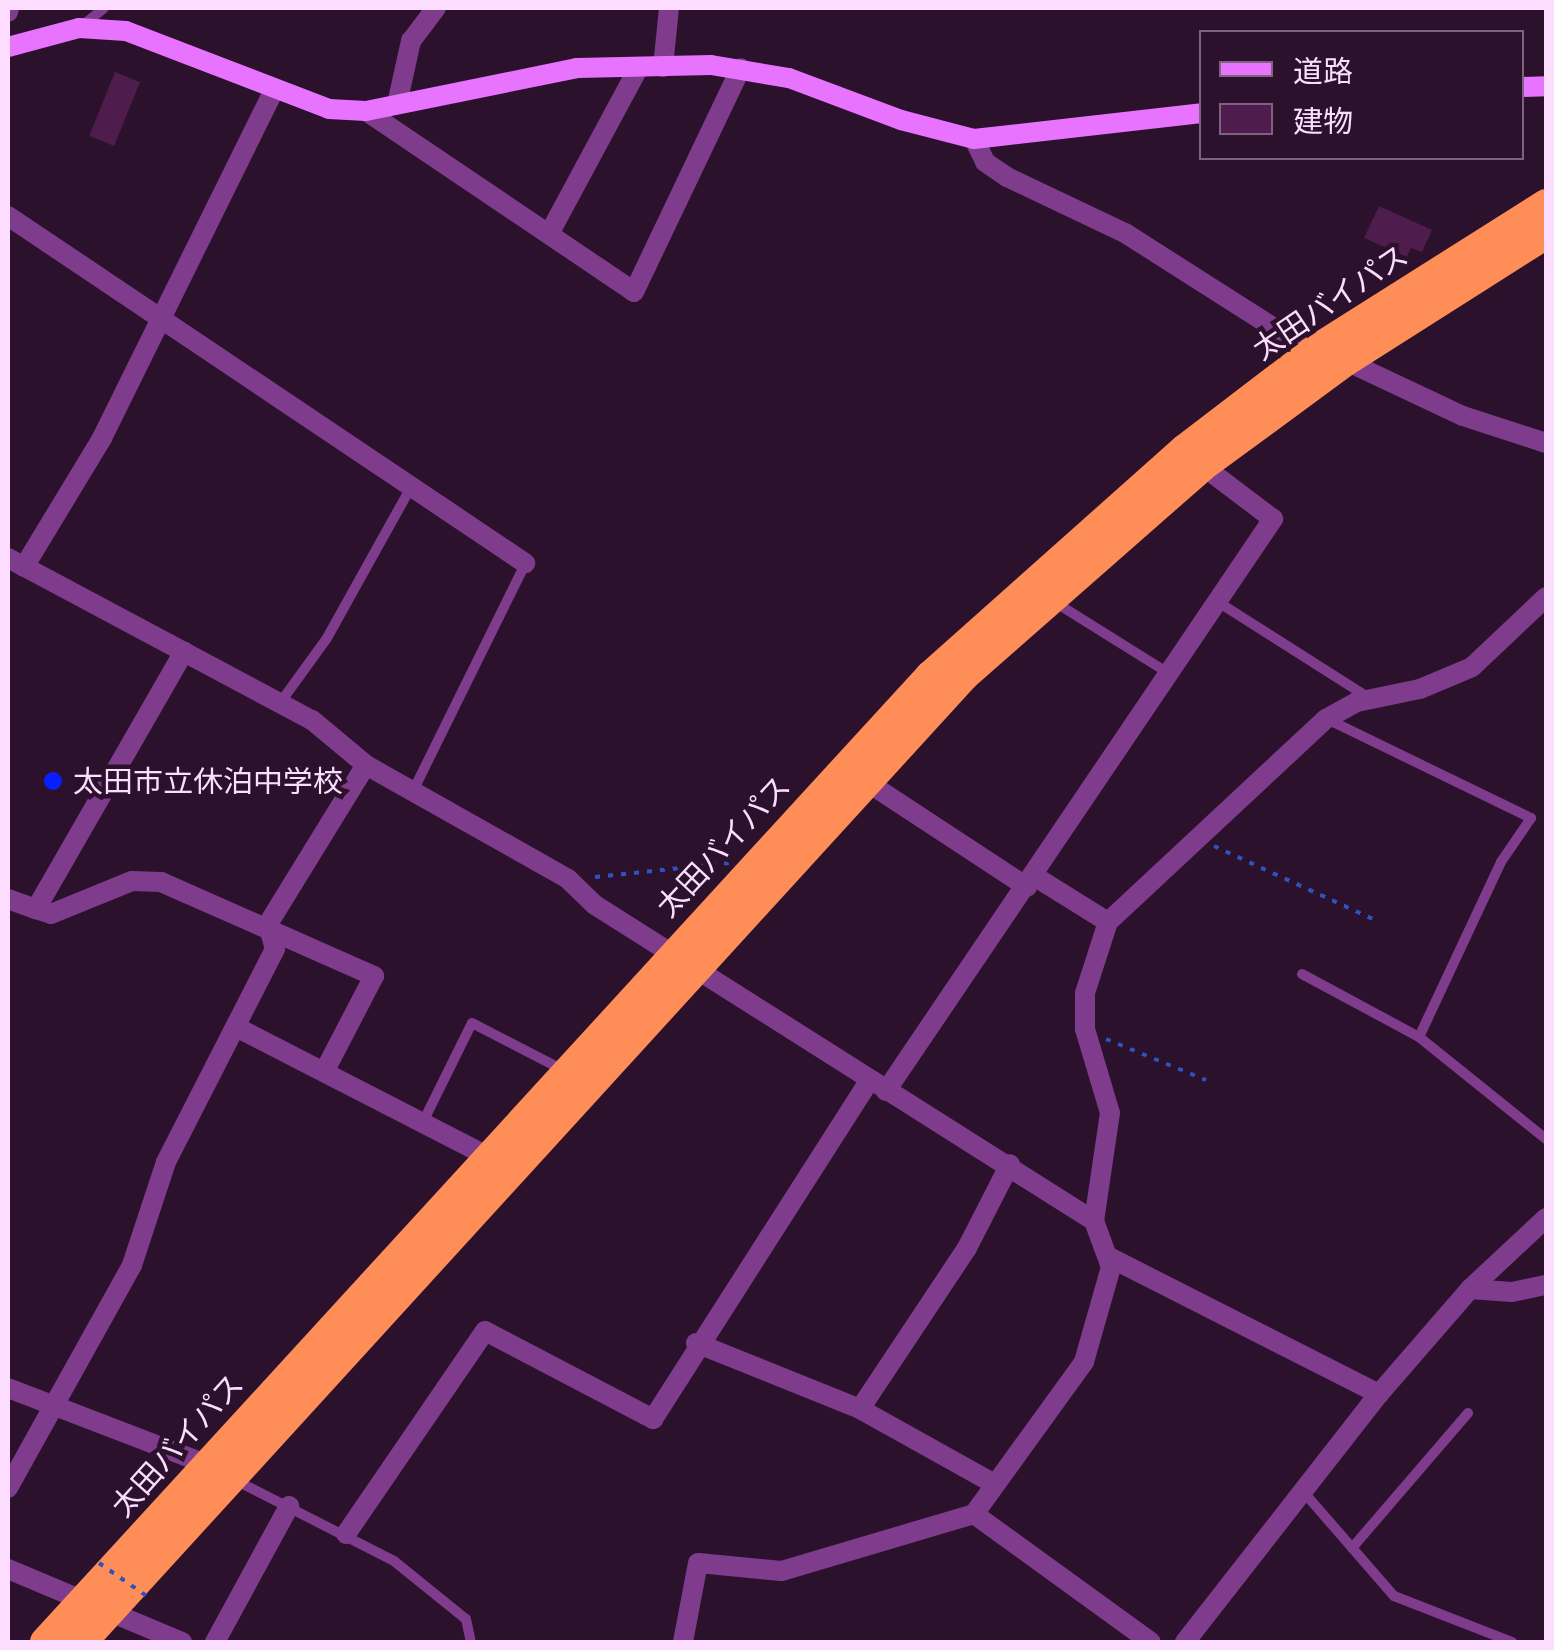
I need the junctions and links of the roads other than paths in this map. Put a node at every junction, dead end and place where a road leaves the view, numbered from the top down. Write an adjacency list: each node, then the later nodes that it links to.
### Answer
1 (104, 8): 4 (lane)
2 (436, 8): 10 (street)
3 (670, 8): 6 (street)
4 (79, 28): 5 (street); 9 (street)
5 (8, 47)
6 (663, 66): 7 (street); 8 (street)
7 (639, 67): 10 (street); 16 (street)
8 (741, 68): 13 (street); 16 (street)
9 (273, 92): 11 (street); 18 (street)
10 (397, 104): 11 (street)
11 (366, 110): 16 (street)
12 (1199, 113): 13 (street)
13 (974, 139): 19 (street)
14 (1546, 204): 19 (highway, 太田バイパス)
15 (8, 216): 18 (street)
16 (549, 234)
17 (1546, 234): 20 (highway, 太田バイパス)
18 (158, 316): 23 (street); 24 (street)
19 (1312, 352): 20 (street); 42 (highway, 太田バイパス)
20 (1346, 361): 21 (street); 22 (highway, 太田バイパス)
21 (1546, 443)
22 (1203, 466): 26 (highway, 太田バイパス); 28 (street)
23 (412, 486): 25 (street); 32 (lane)
24 (16, 563): 29 (street)
25 (525, 563): 36 (lane)
26 (1048, 598): 30 (lane); 35 (highway, 太田バイパス)
27 (1546, 598): 31 (street)
28 (1218, 602): 30 (street); 31 (lane)
29 (184, 652): 32 (street); 39 (street)
30 (1170, 674): 37 (street)
31 (1371, 699): 33 (street)
32 (280, 703): 34 (street)
33 (1326, 719): 40 (street); 45 (lane)
34 (366, 765): 36 (street); 41 (street)
35 (864, 780): 37 (street); 42 (highway, 太田バイパス)
36 (413, 791): 42 (street)
37 (1031, 882): 40 (street); 48 (street)
38 (8, 899): 39 (street)
39 (36, 910): 41 (street)
40 (1108, 922): 54 (street)
41 (268, 924): 44 (street); 47 (street)
42 (685, 959): 46 (highway, 太田バイパス); 48 (street); 64 (highway, 太田バイパス)
43 (1302, 974): 45 (lane)
44 (236, 1027): 47 (street); 61 (street)
45 (1419, 1038): 50 (lane)
46 (564, 1071): 49 (lane); 51 (highway, 太田バイパス)
47 (324, 1072): 49 (street)
48 (878, 1086): 52 (street); 58 (street)
49 (422, 1123): 51 (street)
50 (1546, 1138)
51 (487, 1156): 64 (highway, 太田バイパス)
52 (1010, 1164): 54 (street); 62 (street)
53 (1546, 1218): 57 (street)
54 (1094, 1220): 55 (street)
55 (1109, 1256): 60 (street); 65 (street)
56 (1546, 1285): 57 (street)
57 (1470, 1289): 60 (street)
58 (696, 1343): 62 (street); 70 (street)
59 (8, 1388): 61 (street)
60 (1379, 1394): 67 (street)
61 (54, 1403): 64 (street); 66 (street)
62 (860, 1409): 65 (street)
63 (1468, 1413): 71 (lane)
64 (218, 1471): 68 (lane); 73 (highway, 太田バイパス)
65 (995, 1484): 69 (street)
66 (8, 1488)
67 (1300, 1488): 71 (lane); 81 (street)
68 (289, 1506): 70 (lane); 77 (street)
69 (974, 1514): 79 (street); 80 (street)
70 (346, 1534): 78 (lane)
71 (1352, 1548): 82 (lane)
72 (8, 1568): 73 (street)
73 (96, 1608): 74 (highway, 太田バイパス); 75 (highway, 太田バイパス); 76 (street)
74 (45, 1642)
75 (82, 1642)
76 (182, 1642)
77 (214, 1642)
78 (471, 1642)
79 (683, 1642)
80 (1150, 1642)
81 (1185, 1642)
82 (1512, 1642)

